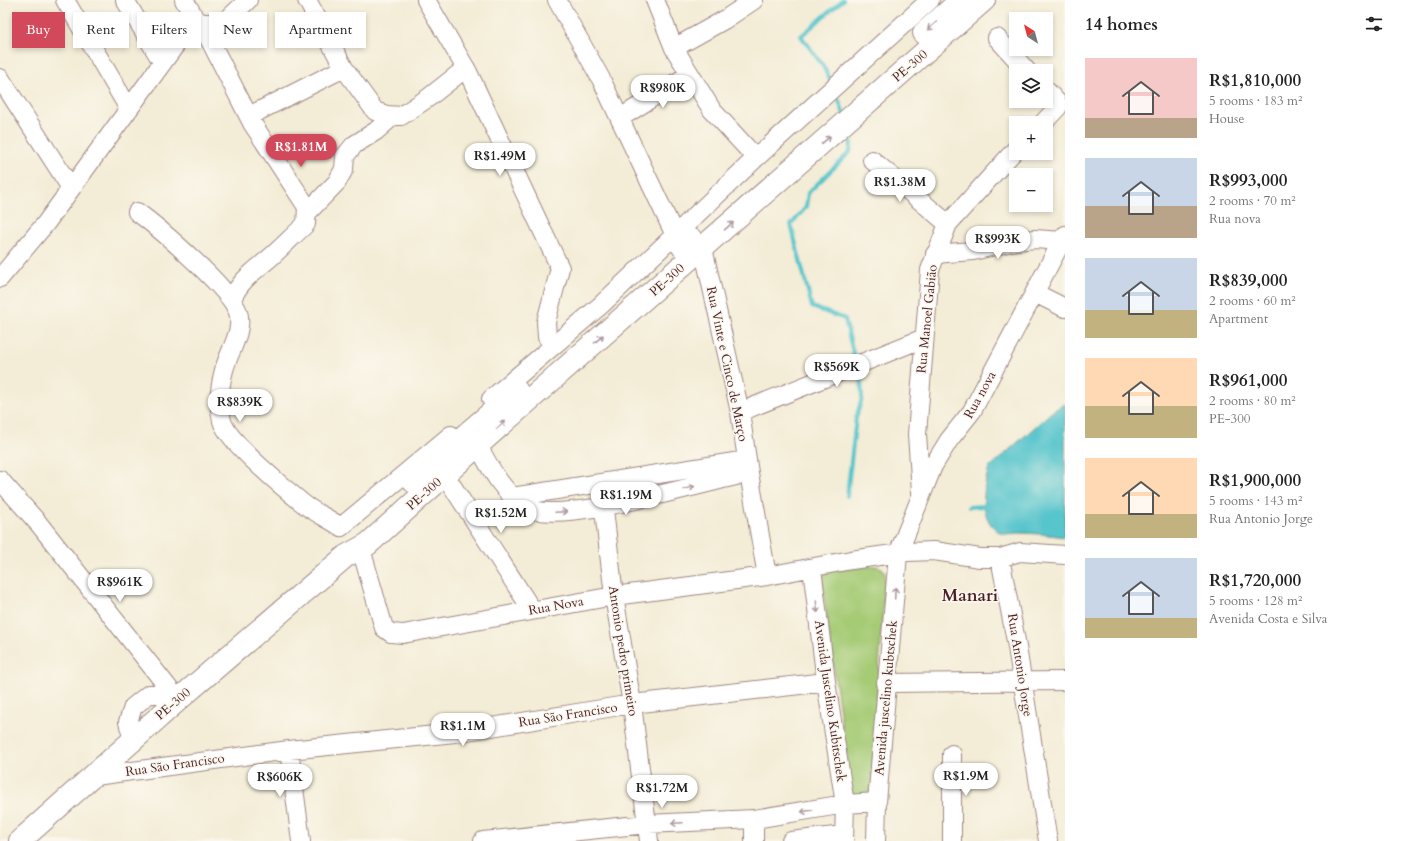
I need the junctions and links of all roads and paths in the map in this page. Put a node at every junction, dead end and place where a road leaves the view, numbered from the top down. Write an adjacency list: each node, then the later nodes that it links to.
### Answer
1 (65, 0): 26 (street)
2 (125, 0): 19 (street)
3 (184, 0): 13 (street)
4 (248, 0): 14 (street)
5 (307, 0): 21 (street)
6 (426, 0): 22 (street)
7 (556, 0): 30 (street, Rua Vinte e Cinco de Março)
8 (655, 0): 18 (street)
9 (754, 0): 18 (street)
10 (930, 0): 32 (street)
11 (961, 0): 39 (main road, PE-300 / PE-300, one-way to 39)
12 (984, 0): 39 (main road, PE-300 / PE-300, one-way to 12)
13 (192, 12)
14 (201, 21)
15 (201, 27): 27 (street)
16 (997, 38): 20 (street)
17 (174, 48): 19 (street)
18 (674, 48): 23 (street)
19 (162, 62): 26 (street)
20 (1021, 64)
21 (344, 68): 27 (street); 28 (street)
22 (466, 68): 28 (street); 46 (street)
23 (690, 74): 30 (street); 32 (street)
24 (0, 78): 34 (street)
25 (1053, 98): 29 (street)
26 (129, 109): 34 (street)
27 (249, 116): 36 (street)
28 (394, 116): 36 (street)
29 (1050, 116)
30 (620, 118): 39 (street, Rua Vinte e Cinco de Março)
31 (1009, 157): 37 (street, Rua Manoel Gabião)
32 (756, 158): 39 (street)
33 (872, 160): 37 (street)
34 (71, 188): 41 (street)
35 (137, 212): 43 (street)
36 (307, 213): 43 (street)
37 (948, 224): 40 (street, Rua Manoel Gabião)
38 (1064, 238): 40 (street); 42 (street, Rua nova)
39 (688, 242): 46 (street); 47 (street, Rua Vinte e Cinco de Março); 48 (main road, PE-300 / PE-300)
40 (935, 254): 45 (street, Rua Manoel Gabião)
41 (3, 268)
42 (1035, 293): 44 (street); 53 (street, Rua nova)
43 (232, 299): 48 (street)
44 (1065, 308)
45 (924, 338): 47 (street, Rua Vinte e Cinco de Março); 53 (street, Rua Manoel Gabião)
46 (553, 346): 48 (street)
47 (740, 412): 49 (street, Rua Vinte e Cinco de Março)
48 (468, 436): 50 (main road, PE-300 / PE-300); 54 (street)
49 (748, 467): 52 (street); 55 (street, one-way to 49); 61 (street, Rua Vinte e Cinco de Março)
50 (437, 472): 56 (main road, PE-300 / PE-300); 63 (street)
51 (0, 480): 68 (street)
52 (601, 484): 54 (street); 55 (street, Antonio pedro primeiro)
53 (921, 494): 57 (street, Rua nova)
54 (512, 497): 55 (street, one-way to 55)
55 (604, 506): 62 (street, Antonio pedro primeiro)
56 (354, 552): 63 (street, Rua Nova); 68 (main road, PE-300 / PE-300)
57 (898, 554): 59 (street); 60 (street); 67 (street, Avenida juscelino kubtschek, one-way to 57)
58 (1065, 555): 59 (street)
59 (1000, 558): 66 (street, Rua Antonio Jorge)
60 (812, 568): 61 (street, Rua Nova); 65 (street, Avenida Juscelino Kubitschek, one-way to 65)
61 (767, 576): 62 (street, Rua Nova)
62 (614, 596): 63 (street, Rua Nova); 69 (street, Antonio pedro primeiro)
63 (532, 610)
64 (1065, 681): 66 (street)
65 (826, 682): 69 (street, Rua São Francisco); 74 (street, Avenida Juscelino Kubitschek)
66 (1023, 682): 67 (street); 85 (street, Rua Antonio Jorge)
67 (886, 683): 73 (street, Avenida juscelino kubtschek)
68 (175, 697): 72 (main road, PE-300 / PE-300)
69 (632, 704): 70 (street, Rua São Francisco); 76 (street, Antonio pedro primeiro)
70 (289, 750): 72 (street, Rua São Francisco); 79 (street)
71 (952, 754): 84 (street)
72 (95, 776): 78 (main road, PE-300 / PE-300)
73 (877, 802): 74 (street); 83 (street, Avenida juscelino kubtschek)
74 (845, 804): 75 (street, one-way to 75); 77 (street, Avenida Juscelino Kubitschek)
75 (754, 819): 76 (street, one-way to 76); 81 (street)
76 (648, 833): 80 (street)
77 (849, 839): 82 (street)
78 (20, 841)
79 (301, 841)
80 (483, 841)
81 (754, 841)
82 (791, 841)
83 (876, 841)
84 (952, 841)
85 (1048, 841)

